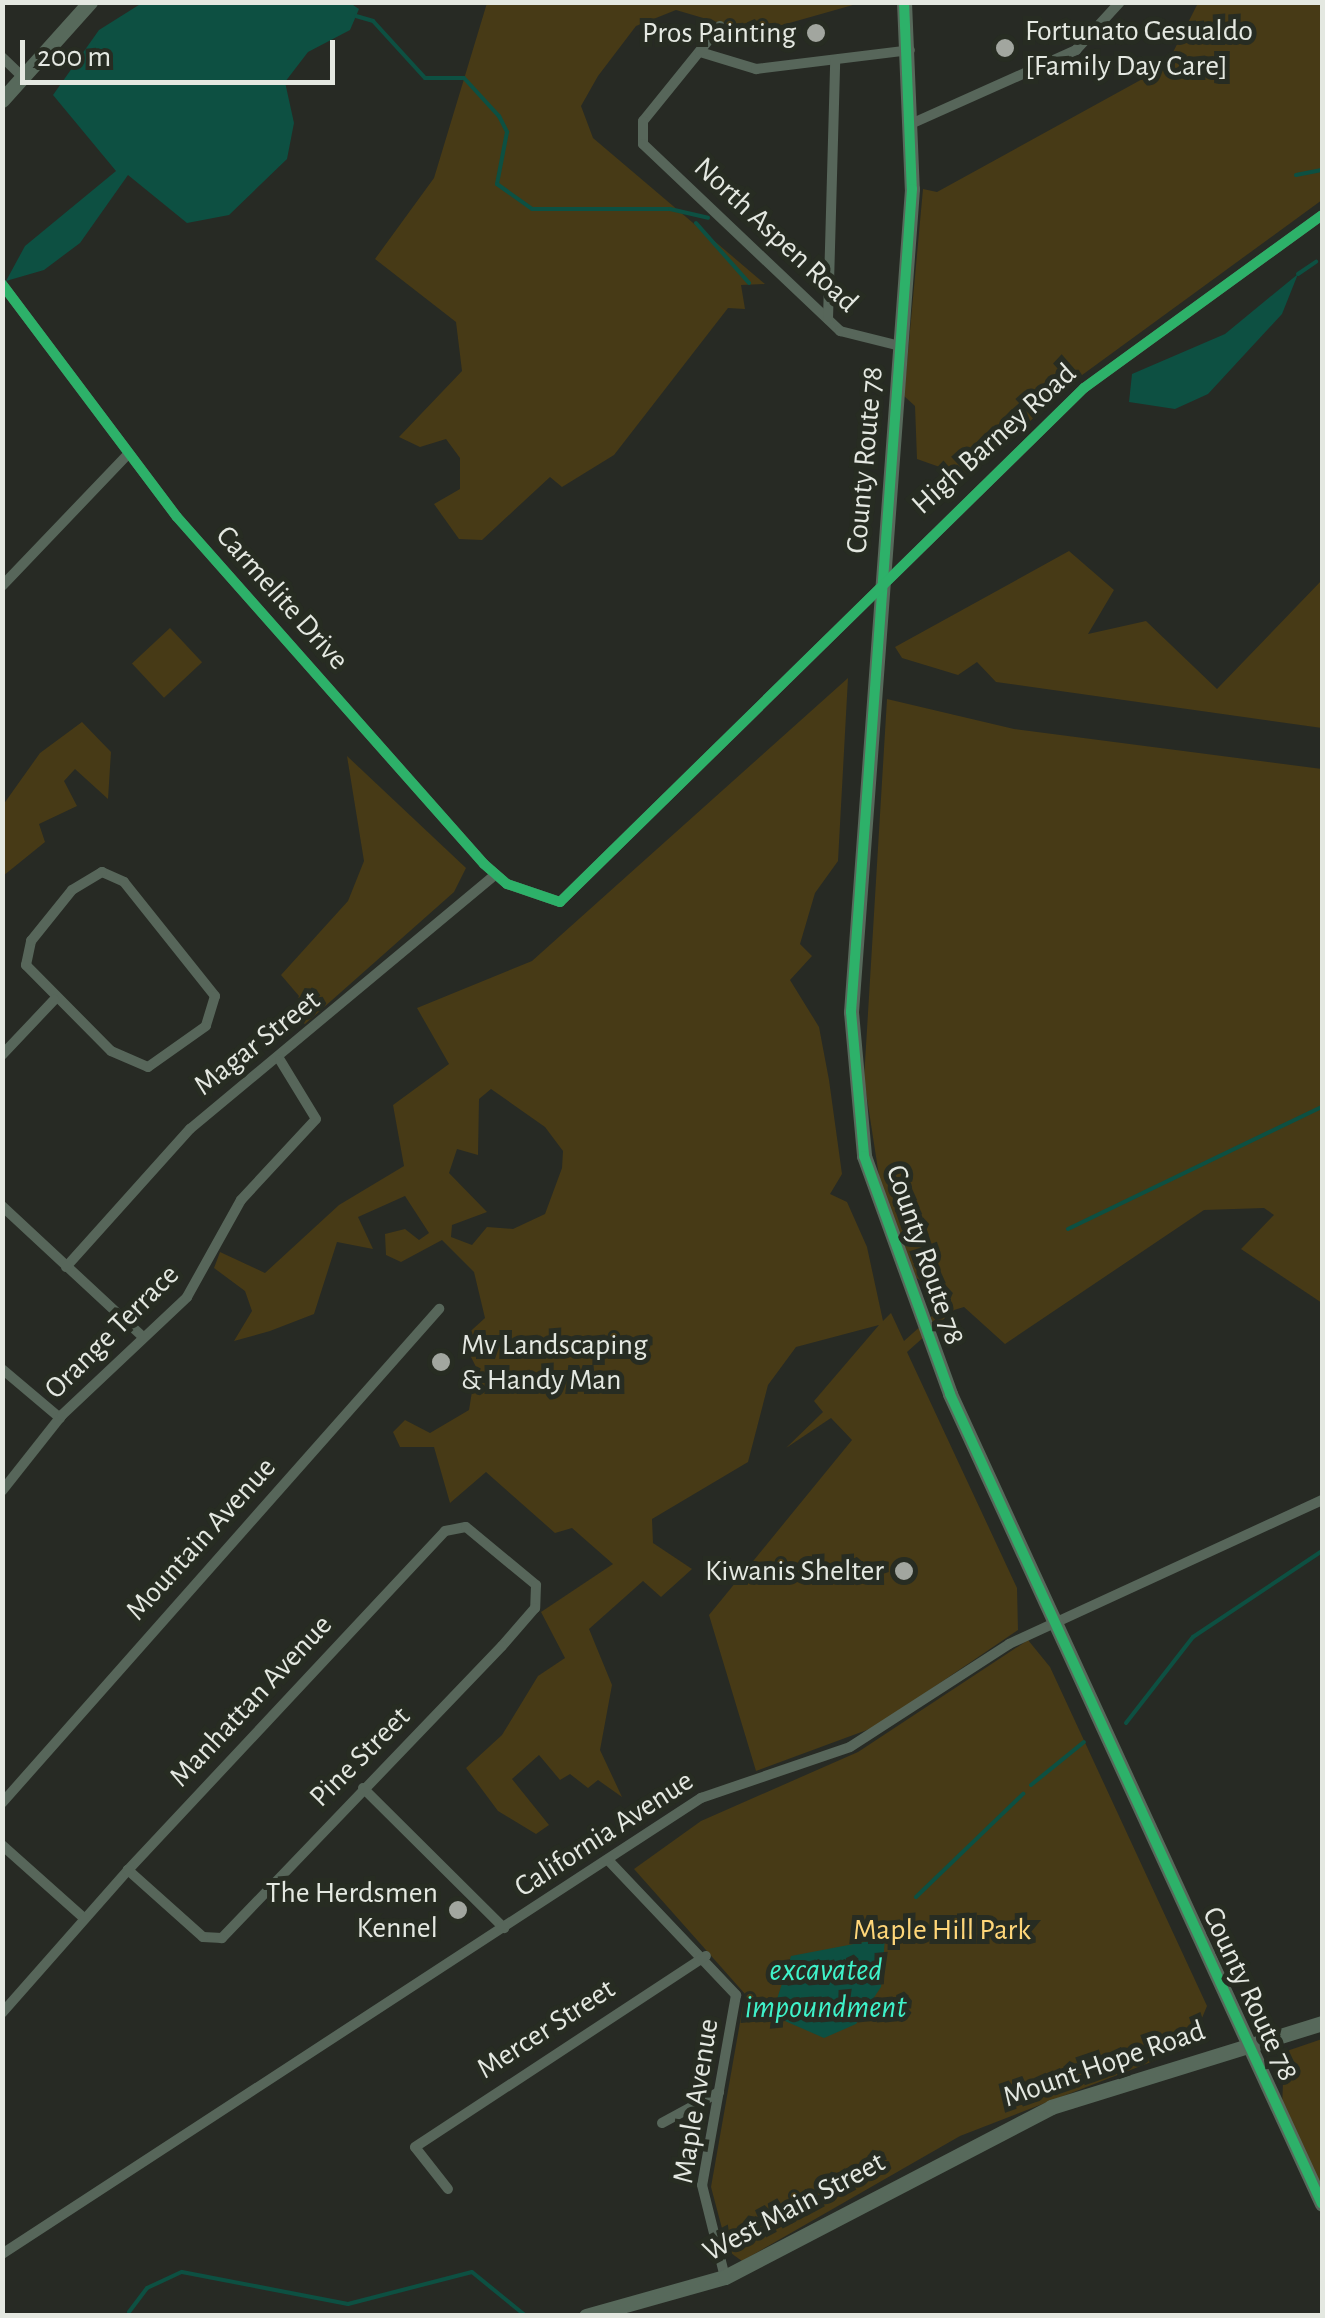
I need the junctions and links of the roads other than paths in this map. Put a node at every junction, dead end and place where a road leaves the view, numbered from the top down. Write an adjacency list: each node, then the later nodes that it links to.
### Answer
1 (90, 2): 9 (street)
2 (904, 2): 5 (street, County Route 78)
3 (1120, 2): 11 (street)
4 (720, 26): 6 (street)
5 (910, 50): 8 (street); 11 (street, County Route 78)
6 (700, 52): 8 (street); 14 (street, North Aspen Road)
7 (2, 57): 9 (street)
8 (835, 61): 14 (street)
9 (23, 78): 10 (street)
10 (2, 100)
11 (913, 123): 15 (street, County Route 78)
12 (1322, 214): 17 (street, High Barney Road)
13 (2, 284): 16 (street, Carmelite Drive)
14 (828, 319): 15 (street, North Aspen Road)
15 (900, 346): 17 (street, County Route 78)
16 (127, 455): 18 (street); 19 (street, Carmelite Drive)
17 (880, 583): 20 (street, High Barney Road); 33 (street, County Route 78)
18 (2, 586)
19 (495, 875): 20 (street, Carmelite Drive); 23 (street, Magar Street)
20 (560, 902)
21 (54, 1000): 21 (street); 22 (street)
22 (3, 1053)
23 (280, 1060): 25 (street, Magar Street); 27 (street, Orange Terrace)
24 (2, 1206): 25 (street)
25 (66, 1267): 27 (street)
26 (439, 1310): 35 (street, Mountain Avenue)
27 (143, 1337): 29 (street, Orange Terrace)
28 (2, 1369): 29 (street)
29 (60, 1418): 30 (street, Orange Terrace)
30 (2, 1491)
31 (1322, 1500): 33 (street, California Avenue)
32 (538, 1600): 34 (street, Pine Street); 38 (street, Manhattan Avenue)
33 (1052, 1624): 37 (street, California Avenue); 44 (street, County Route 78)
34 (363, 1788): 38 (street, Pine Street); 40 (street)
35 (2, 1803)
36 (2, 1845): 39 (street)
37 (609, 1861): 40 (street, California Avenue); 41 (street, Maple Avenue)
38 (128, 1870): 39 (street, Manhattan Avenue)
39 (84, 1918): 42 (street, Manhattan Avenue)
40 (504, 1928): 50 (street, California Avenue)
41 (706, 1956): 45 (street, Maple Avenue); 48 (street, Mercer Street)
42 (2, 2013)
43 (1322, 2023): 44 (street, Mount Hope Road)
44 (1244, 2047): 47 (street, Mount Hope Road); 49 (street, County Route 78)
45 (719, 2092): 46 (street); 51 (street, Maple Avenue)
46 (662, 2123)
47 (910, 2176): 51 (street, West Main Street)
48 (448, 2189)
49 (1322, 2204)
50 (2, 2254)
51 (726, 2278): 52 (street, West Main Street)
52 (586, 2316)

